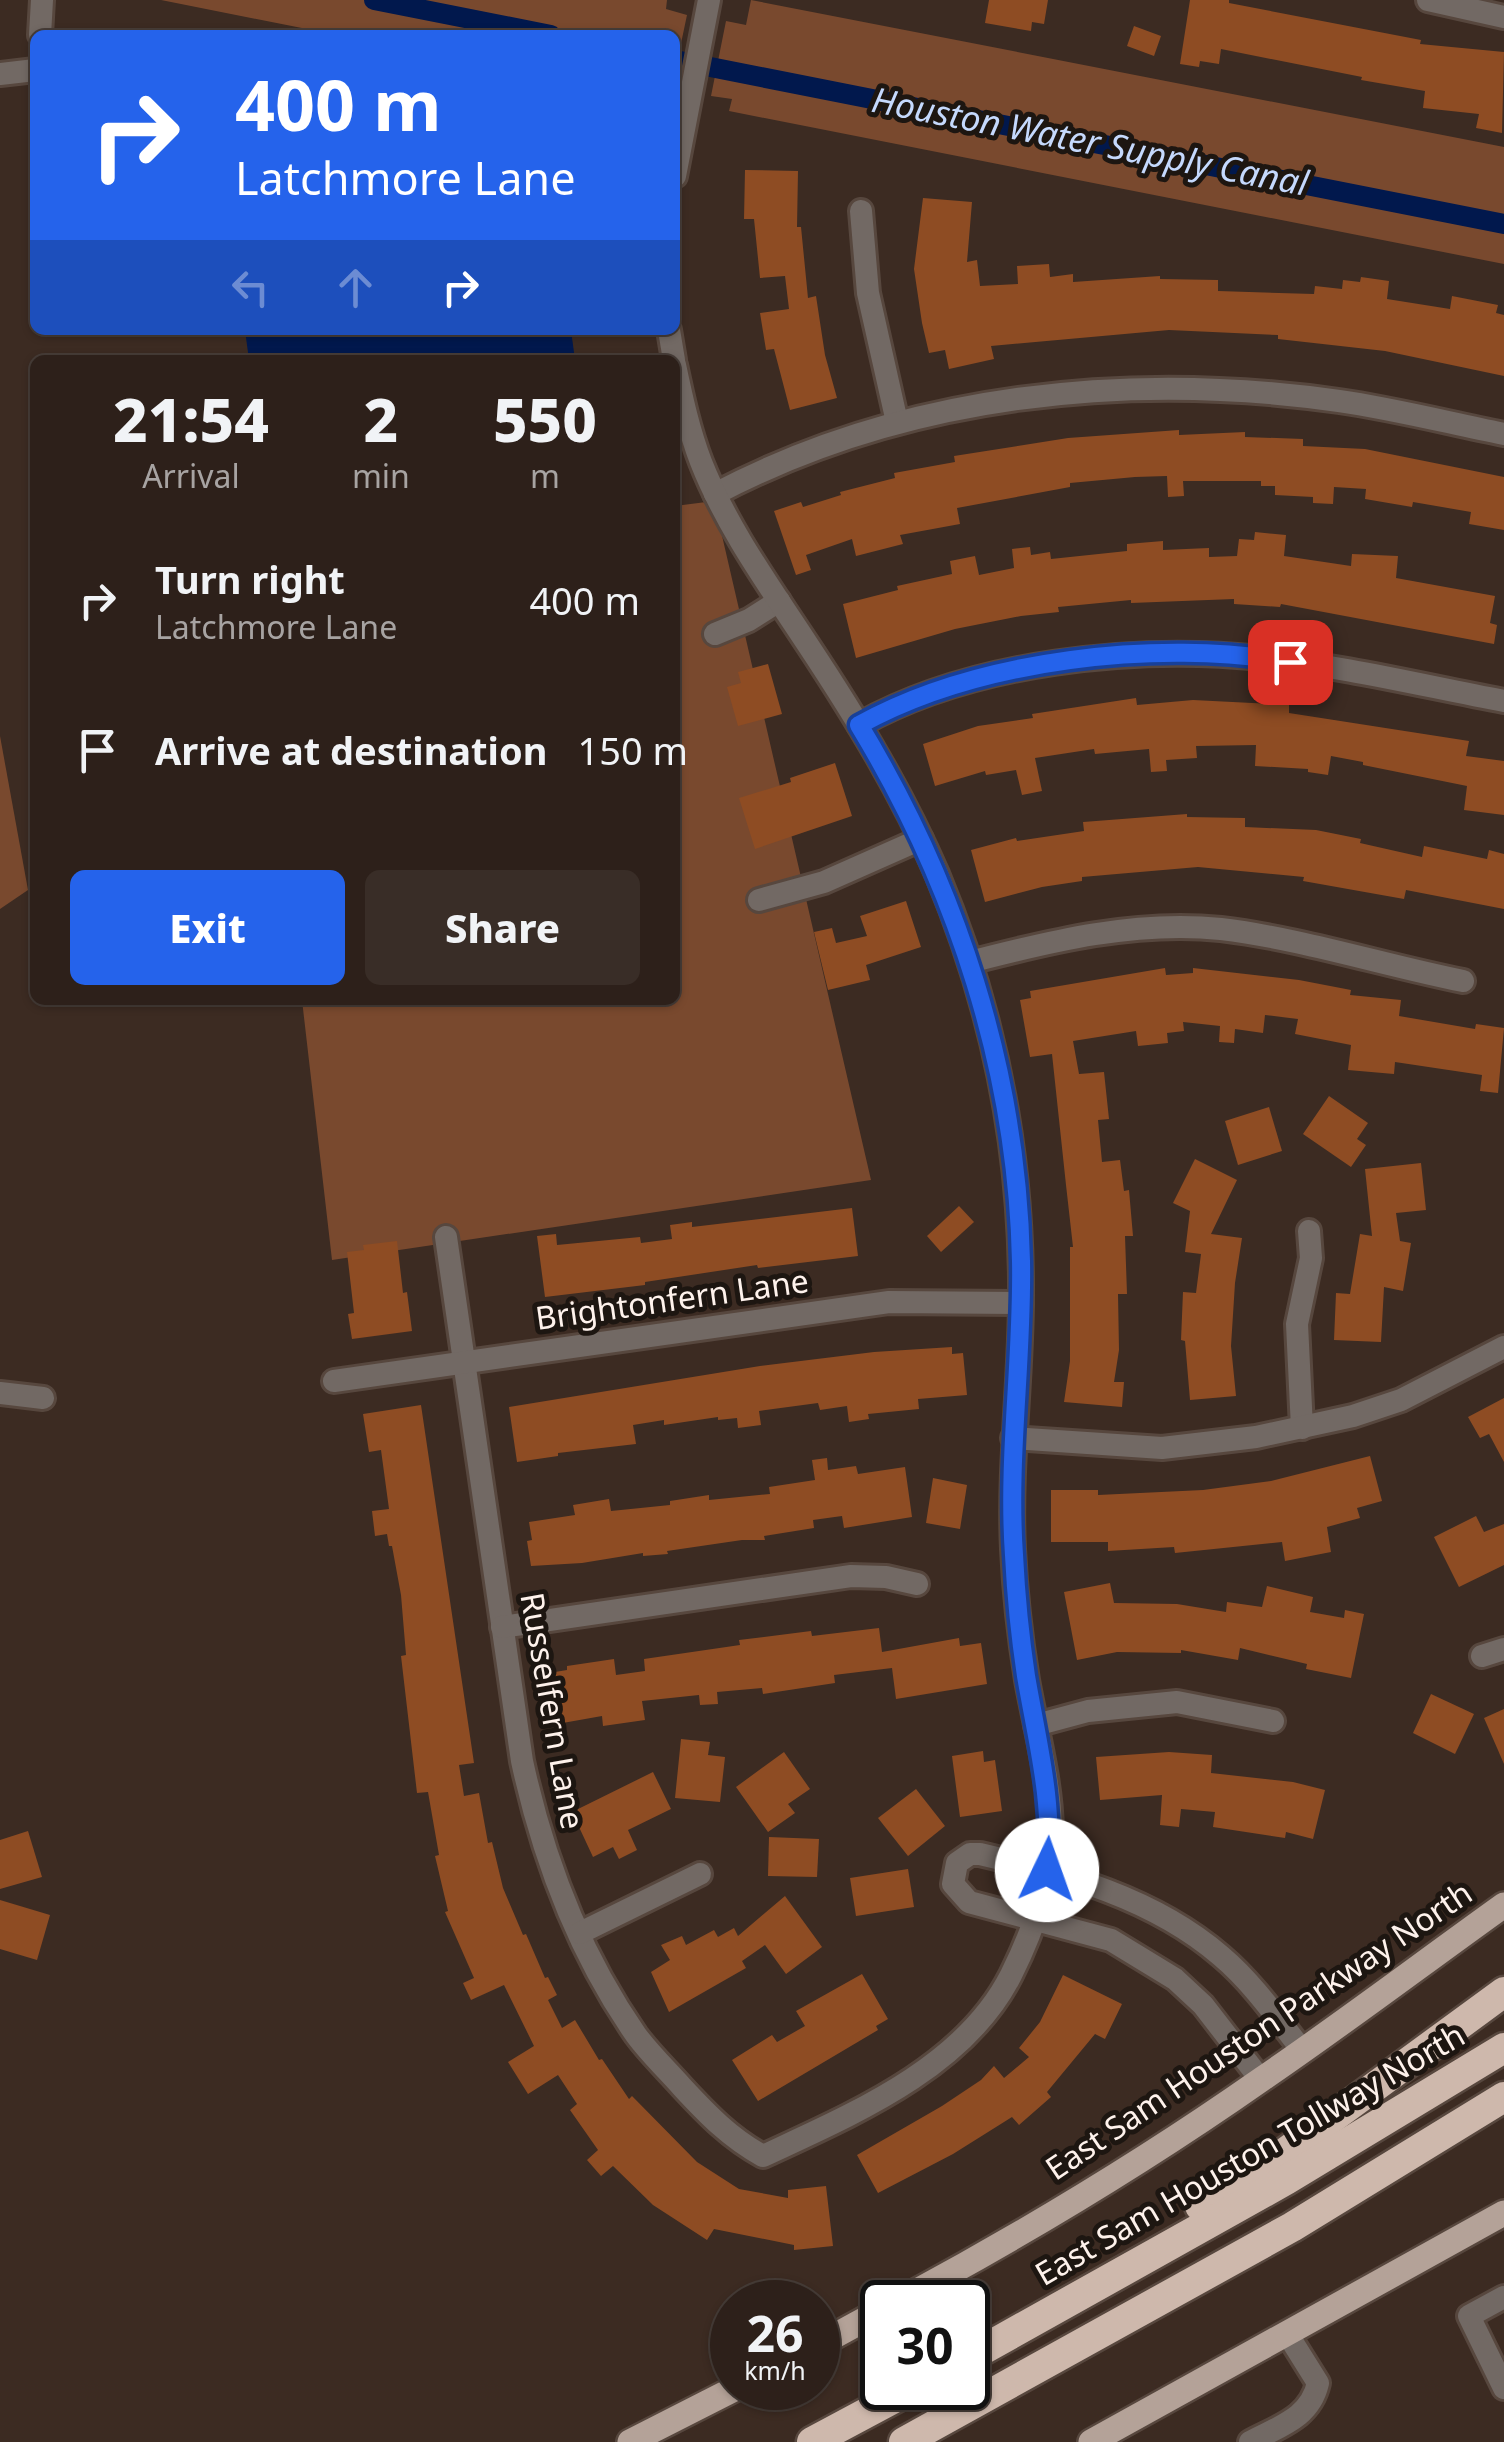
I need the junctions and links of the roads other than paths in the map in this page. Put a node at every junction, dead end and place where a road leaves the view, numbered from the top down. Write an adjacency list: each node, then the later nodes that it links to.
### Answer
1 (42, 0): 5 (street)
2 (1428, 0): 4 (street)
3 (707, 10): 8 (street)
4 (1504, 16)
5 (40, 30)
6 (30, 71): 7 (street)
7 (0, 74)
8 (680, 150)
9 (860, 211): 11 (street)
10 (680, 387): 13 (street)
11 (896, 422): 12 (street); 13 (street)
12 (1504, 434)
13 (715, 494): 14 (street)
14 (778, 600): 15 (street); 17 (street)
15 (715, 634)
16 (1504, 701): 17 (street)
17 (859, 725): 18 (street)
18 (921, 839): 19 (street); 20 (street)
19 (759, 900)
20 (970, 962): 21 (street); 24 (street)
21 (1463, 981)
22 (1309, 1231): 30 (street)
23 (446, 1237): 26 (street, Russelfern Lane)
24 (1022, 1302): 26 (street, Brightonfern Lane); 31 (street)
25 (1504, 1347): 30 (street)
26 (465, 1363): 27 (street, Brightonfern Lane); 33 (street, Russelfern Lane)
27 (334, 1381)
28 (0, 1393): 29 (street)
29 (44, 1398)
30 (1302, 1428): 31 (street)
31 (1014, 1438): 35 (street)
32 (917, 1584): 33 (street)
33 (502, 1627): 40 (street, Russelfern Lane)
34 (1274, 1720): 35 (street)
35 (1036, 1725): 36 (street)
36 (1047, 1870): 39 (street); 39 (street); 43 (street)
37 (700, 1874): 40 (street)
38 (1504, 1905): 43 (main road, East Sam Houston Parkway North)
39 (1036, 1919): 40 (street, Russelfern Lane); 44 (street)
40 (580, 1932)
41 (1504, 1992): 49 (highway)
42 (1504, 2048): 49 (highway, East Sam Houston Tollway North)
43 (1302, 2050): 44 (main road, East Sam Houston Parkway North)
44 (1261, 2080): 47 (main road, East Sam Houston Parkway North)
45 (1504, 2097): 58 (highway)
46 (1504, 2213): 50 (main road)
47 (937, 2280)
48 (1504, 2297): 52 (street)
49 (1031, 2323): 51 (highway)
50 (1288, 2334): 55 (street); 59 (main road)
51 (990, 2346)
52 (1504, 2388)
53 (710, 2401): 56 (main road)
54 (872, 2410): 57 (highway)
55 (1287, 2433): 60 (street)
56 (630, 2442)
57 (812, 2442)
58 (904, 2442)
59 (1091, 2442)
60 (1250, 2442)

